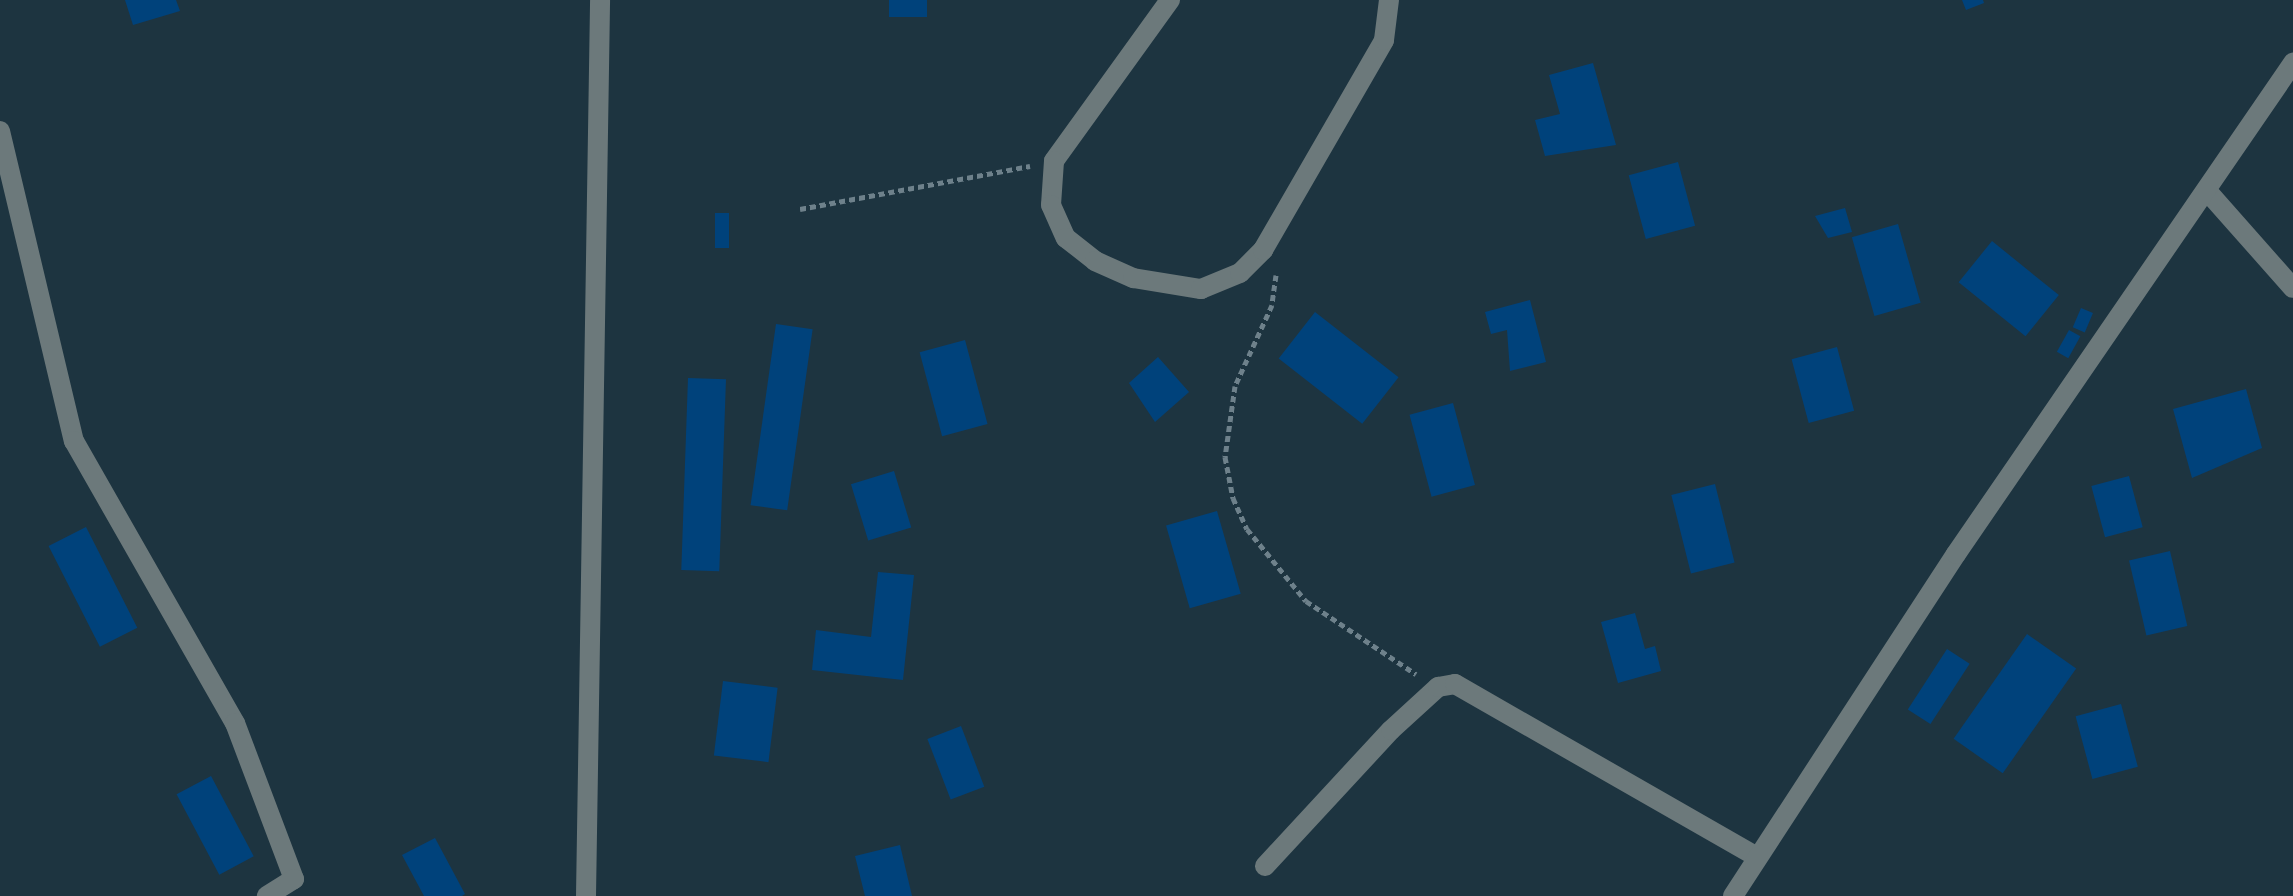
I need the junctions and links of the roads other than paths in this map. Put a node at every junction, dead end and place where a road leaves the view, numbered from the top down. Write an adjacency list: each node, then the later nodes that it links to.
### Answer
1 (600, 0): 11 (street)
2 (1170, 0): 3 (street)
3 (1389, 0)
4 (2293, 63): 6 (street)
5 (0, 131): 10 (street)
6 (2208, 192): 7 (street); 8 (street)
7 (2293, 288)
8 (1757, 857): 9 (street); 12 (street)
9 (1265, 866)
10 (267, 896)
11 (586, 896)
12 (1733, 896)

